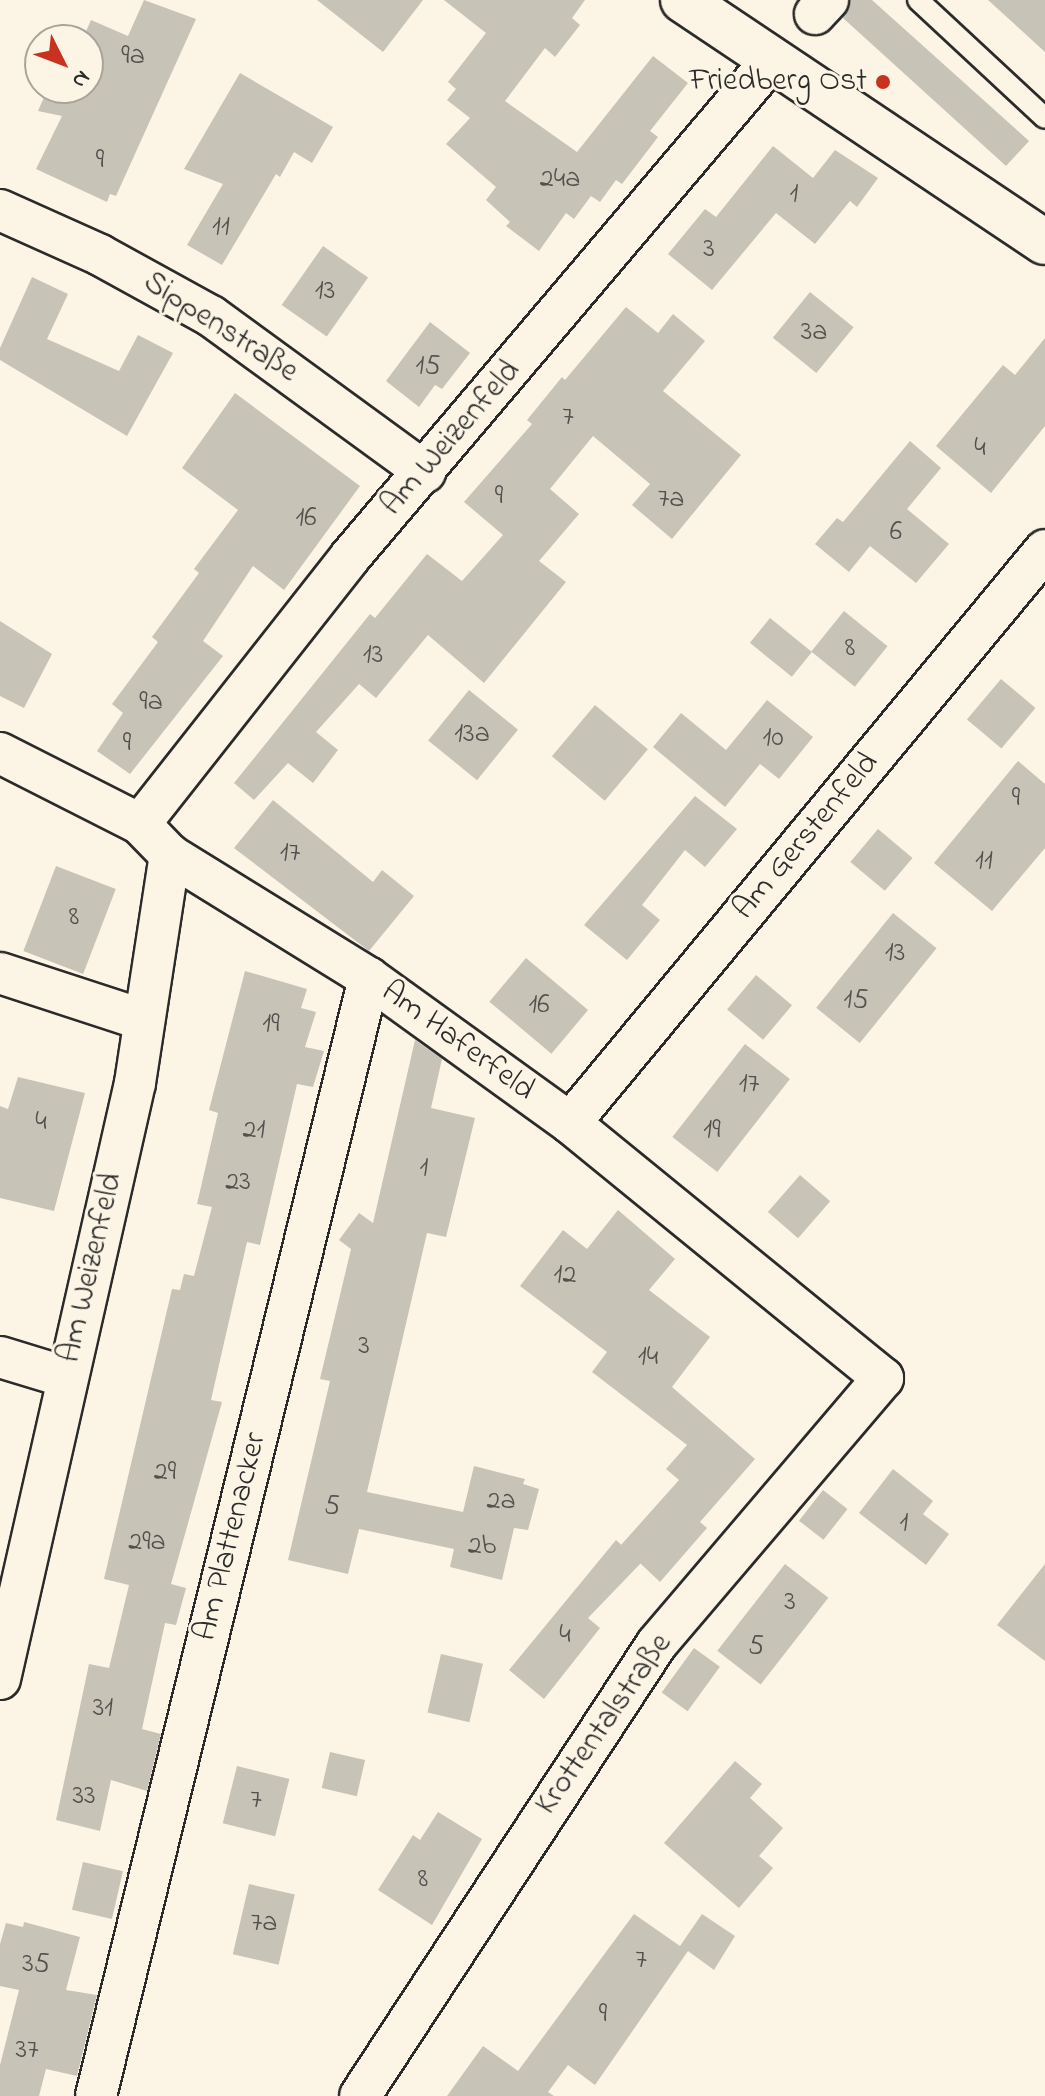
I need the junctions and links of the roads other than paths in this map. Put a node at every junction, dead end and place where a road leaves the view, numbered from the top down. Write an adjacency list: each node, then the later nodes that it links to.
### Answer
1 (683, 0): 3 (main road)
2 (918, 0): 4 (lane)
3 (771, 61): 6 (main road); 7 (street, Am Weizenfeld)
4 (1045, 118)
5 (0, 210): 7 (street, Sippenstraße)
6 (1045, 242)
7 (425, 472): 10 (street, Am Weizenfeld)
8 (1045, 550): 15 (street, Am Gerstenfeld)
9 (0, 753): 10 (street, Am Haferfeld)
10 (140, 824): 11 (street, Am Haferfeld)
11 (170, 855): 13 (street, Am Haferfeld); 14 (street, Am Weizenfeld)
12 (0, 973): 14 (street)
13 (369, 978): 15 (street, Am Haferfeld); 20 (street, Am Plattenacker)
14 (144, 1020): 17 (street, Am Weizenfeld)
15 (570, 1123): 18 (street, Am Haferfeld)
16 (0, 1357): 17 (street)
17 (66, 1377): 19 (street, Am Weizenfeld)
18 (883, 1378): 21 (street, Krottentalstraße)
19 (0, 1679)
20 (96, 2096)
21 (360, 2096)

